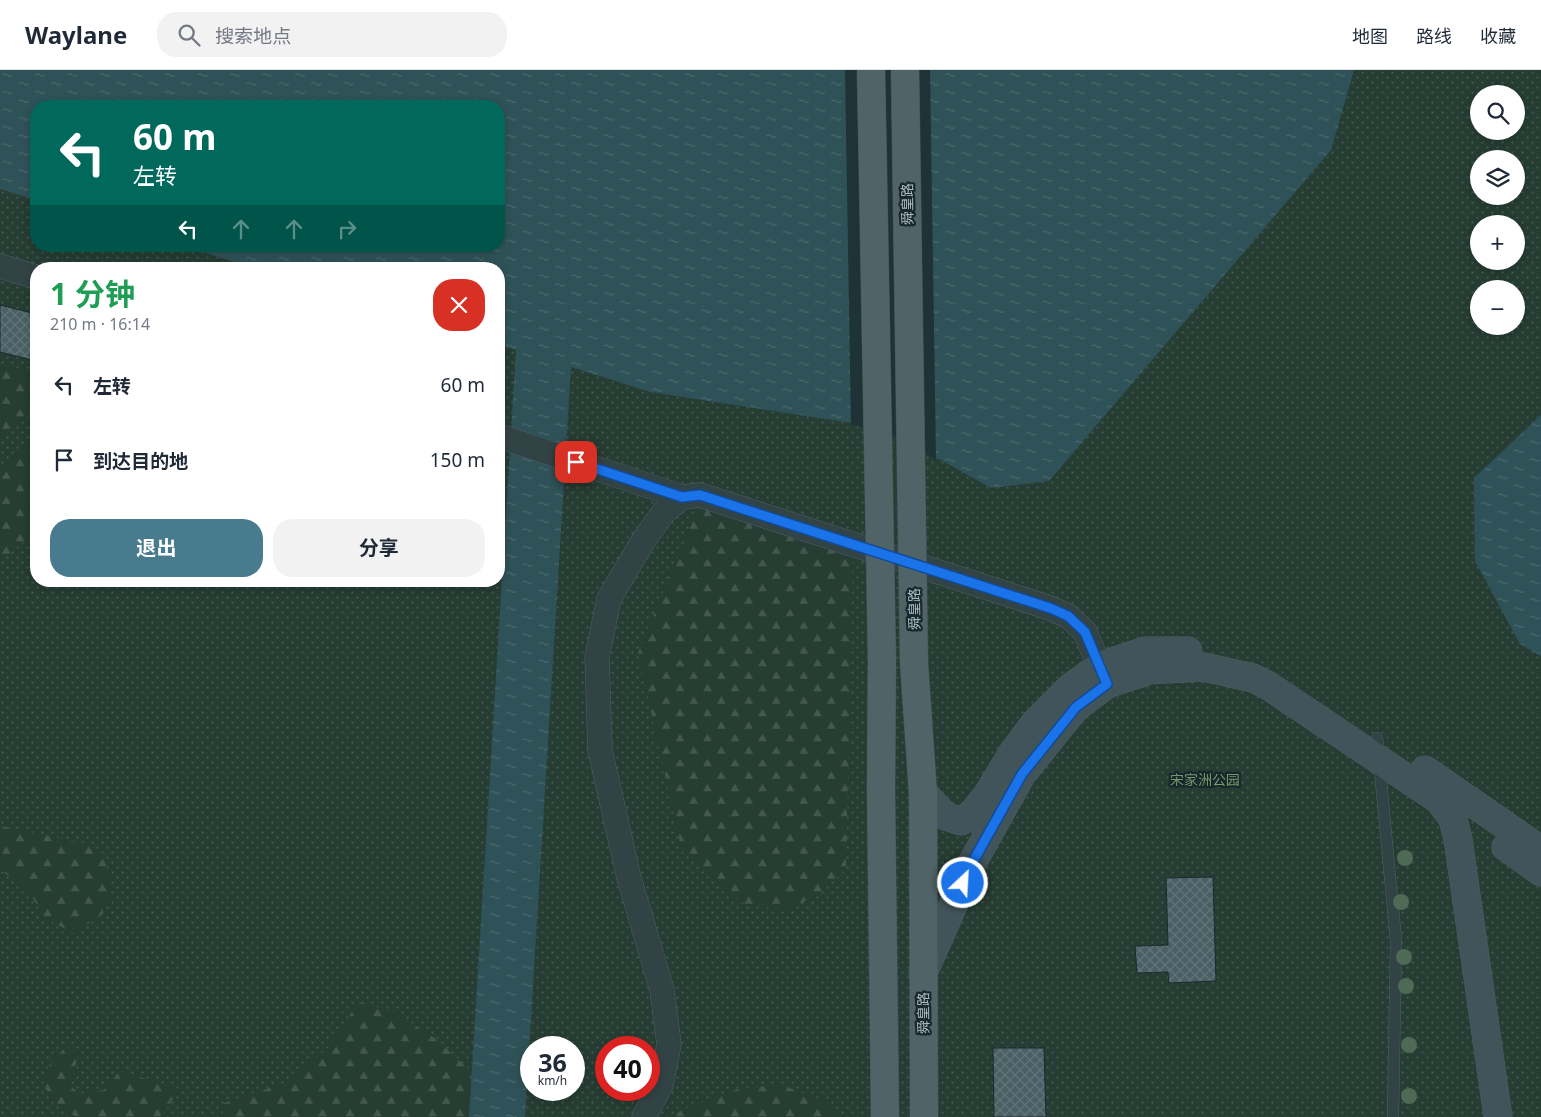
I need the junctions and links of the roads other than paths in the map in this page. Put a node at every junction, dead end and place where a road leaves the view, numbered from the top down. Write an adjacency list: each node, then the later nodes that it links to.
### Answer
1 (871, 70): 15 (main road, bridge)
2 (905, 70): 9 (main road, 舜皇路, bridge)
3 (0, 266): 4 (street)
4 (30, 275)
5 (505, 438): 6 (street)
6 (682, 497): 7 (street); 14 (street)
7 (1103, 675): 8 (street); 9 (street); 13 (street)
8 (1379, 749): 10 (street); 11 (street); 17 (lane)
9 (923, 793): 13 (main road, 舜皇路)
10 (1439, 800): 12 (street); 18 (street)
11 (1541, 850)
12 (1541, 872)
13 (923, 973): 16 (main road, 舜皇路)
14 (644, 1117)
15 (885, 1117)
16 (924, 1117)
17 (1393, 1117)
18 (1498, 1117)

